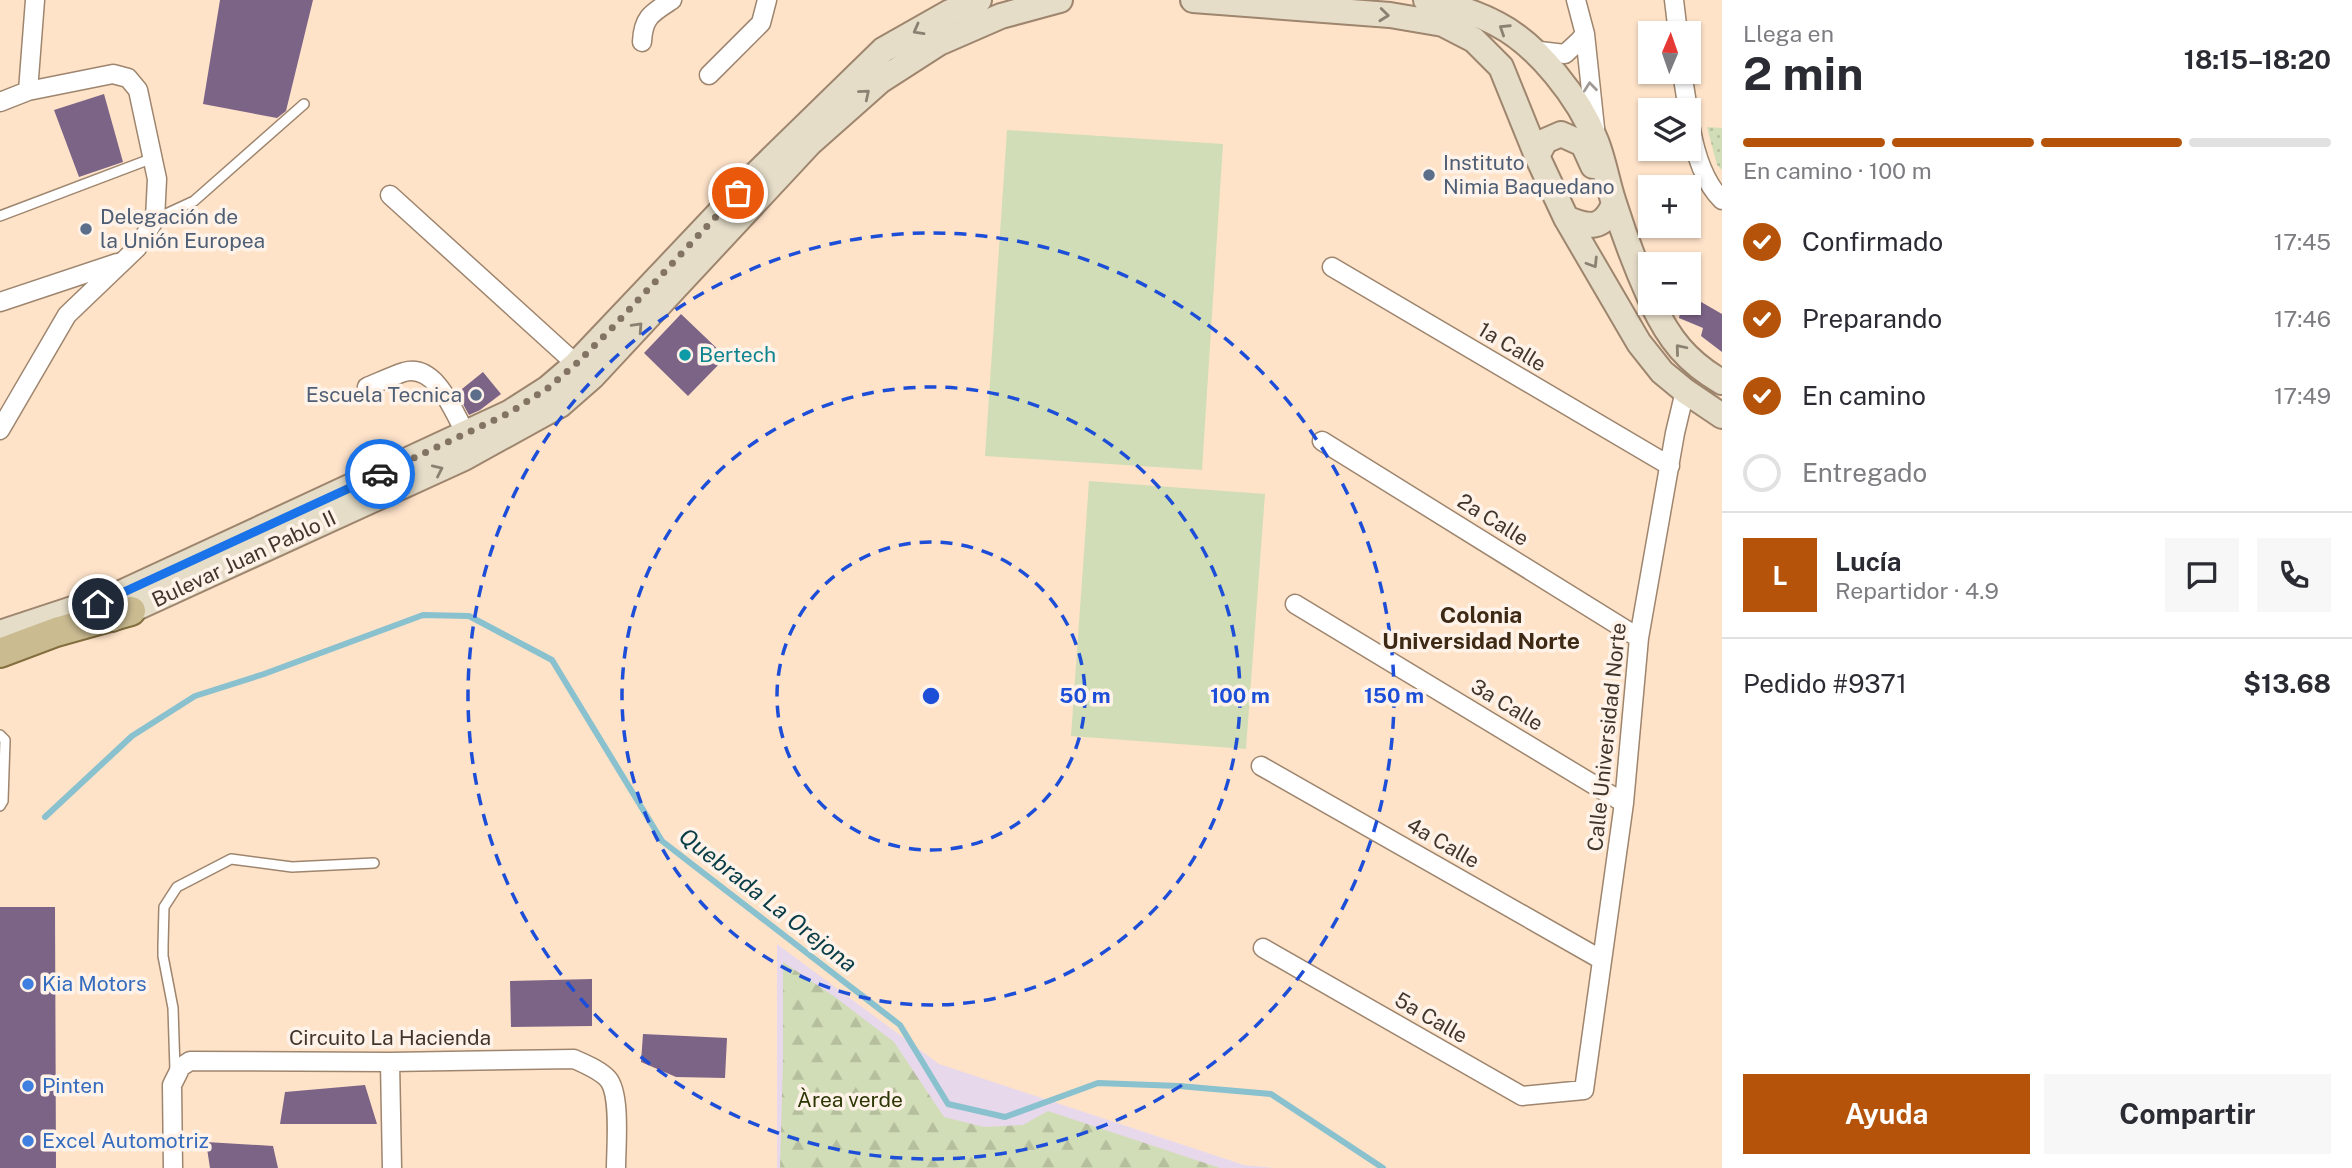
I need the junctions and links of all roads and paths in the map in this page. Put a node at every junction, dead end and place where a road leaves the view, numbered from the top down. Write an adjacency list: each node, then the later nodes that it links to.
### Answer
1 (35, 0): 15 (street)
2 (672, 0): 12 (street)
3 (767, 0): 14 (street)
4 (979, 0): 33 (main road, Bulevar Juan Pablo II, one-way to 33)
5 (1060, 0): 42 (main road, Bulevar Juan Pablo II, one-way to 5)
6 (1194, 0): 19 (main road, one-way to 19)
7 (1426, 0): 13 (main road, one-way to 7)
8 (1576, 0): 11 (street)
9 (1674, 0): 10 (street)
10 (1677, 21)
11 (1585, 34): 13 (street); 18 (street, one-way to 11)
12 (642, 42)
13 (1531, 50): 18 (main road)
14 (709, 75)
15 (29, 91): 16 (street); 20 (street)
16 (0, 102)
17 (304, 104): 27 (lane)
18 (1596, 141): 22 (main road)
19 (1537, 156): 22 (main road); 26 (main road)
20 (153, 158): 25 (lane); 27 (street)
21 (1700, 161): 24 (street)
22 (1611, 193): 26 (main road); 29 (main road)
23 (390, 195): 33 (street)
24 (1722, 200)
25 (0, 216)
26 (1566, 218): 36 (main road, one-way to 36)
27 (155, 219): 28 (street)
28 (121, 262): 31 (street); 38 (street)
29 (1638, 265)
30 (1332, 267): 41 (street, 1a Calle)
31 (0, 302)
32 (1658, 315): 34 (main road, one-way to 32)
33 (576, 364): 39 (main road, Bulevar Juan Pablo II)
34 (1722, 382)
35 (368, 387): 39 (street)
36 (1685, 391): 37 (main road); 41 (street, Calle Universidad Norte)
37 (1722, 416)
38 (0, 430)
39 (466, 434): 42 (main road, Bulevar Juan Pablo II)
40 (1322, 441): 45 (street, 2a Calle)
41 (1670, 466): 45 (street, Calle Universidad Norte)
42 (126, 602): 44 (main road, Bulevar Juan Pablo II); 46 (main road, Bulevar Juan Pablo II); 47 (main road, Bulevar Juan Pablo II); 48 (main road, Bulevar Juan Pablo II)
43 (1295, 604): 52 (street, 3a Calle)
44 (0, 633)
45 (1639, 638): 52 (street, Calle Universidad Norte)
46 (0, 643)
47 (0, 653)
48 (0, 666)
49 (0, 735): 51 (lane)
50 (1261, 766): 56 (street, 4a Calle)
51 (2, 777): 53 (lane)
52 (1624, 803): 56 (street, Calle Universidad Norte)
53 (0, 806)
54 (373, 863): 58 (lane)
55 (1263, 948): 59 (street, 5a Calle)
56 (1602, 960): 59 (street, Calle Universidad Norte)
57 (390, 1062): 58 (street, Circuito La Hacienda); 61 (street); 62 (street, Circuito La Hacienda)
58 (175, 1075): 60 (street)
59 (1584, 1090)
60 (173, 1168)
61 (392, 1168)
62 (616, 1168)

